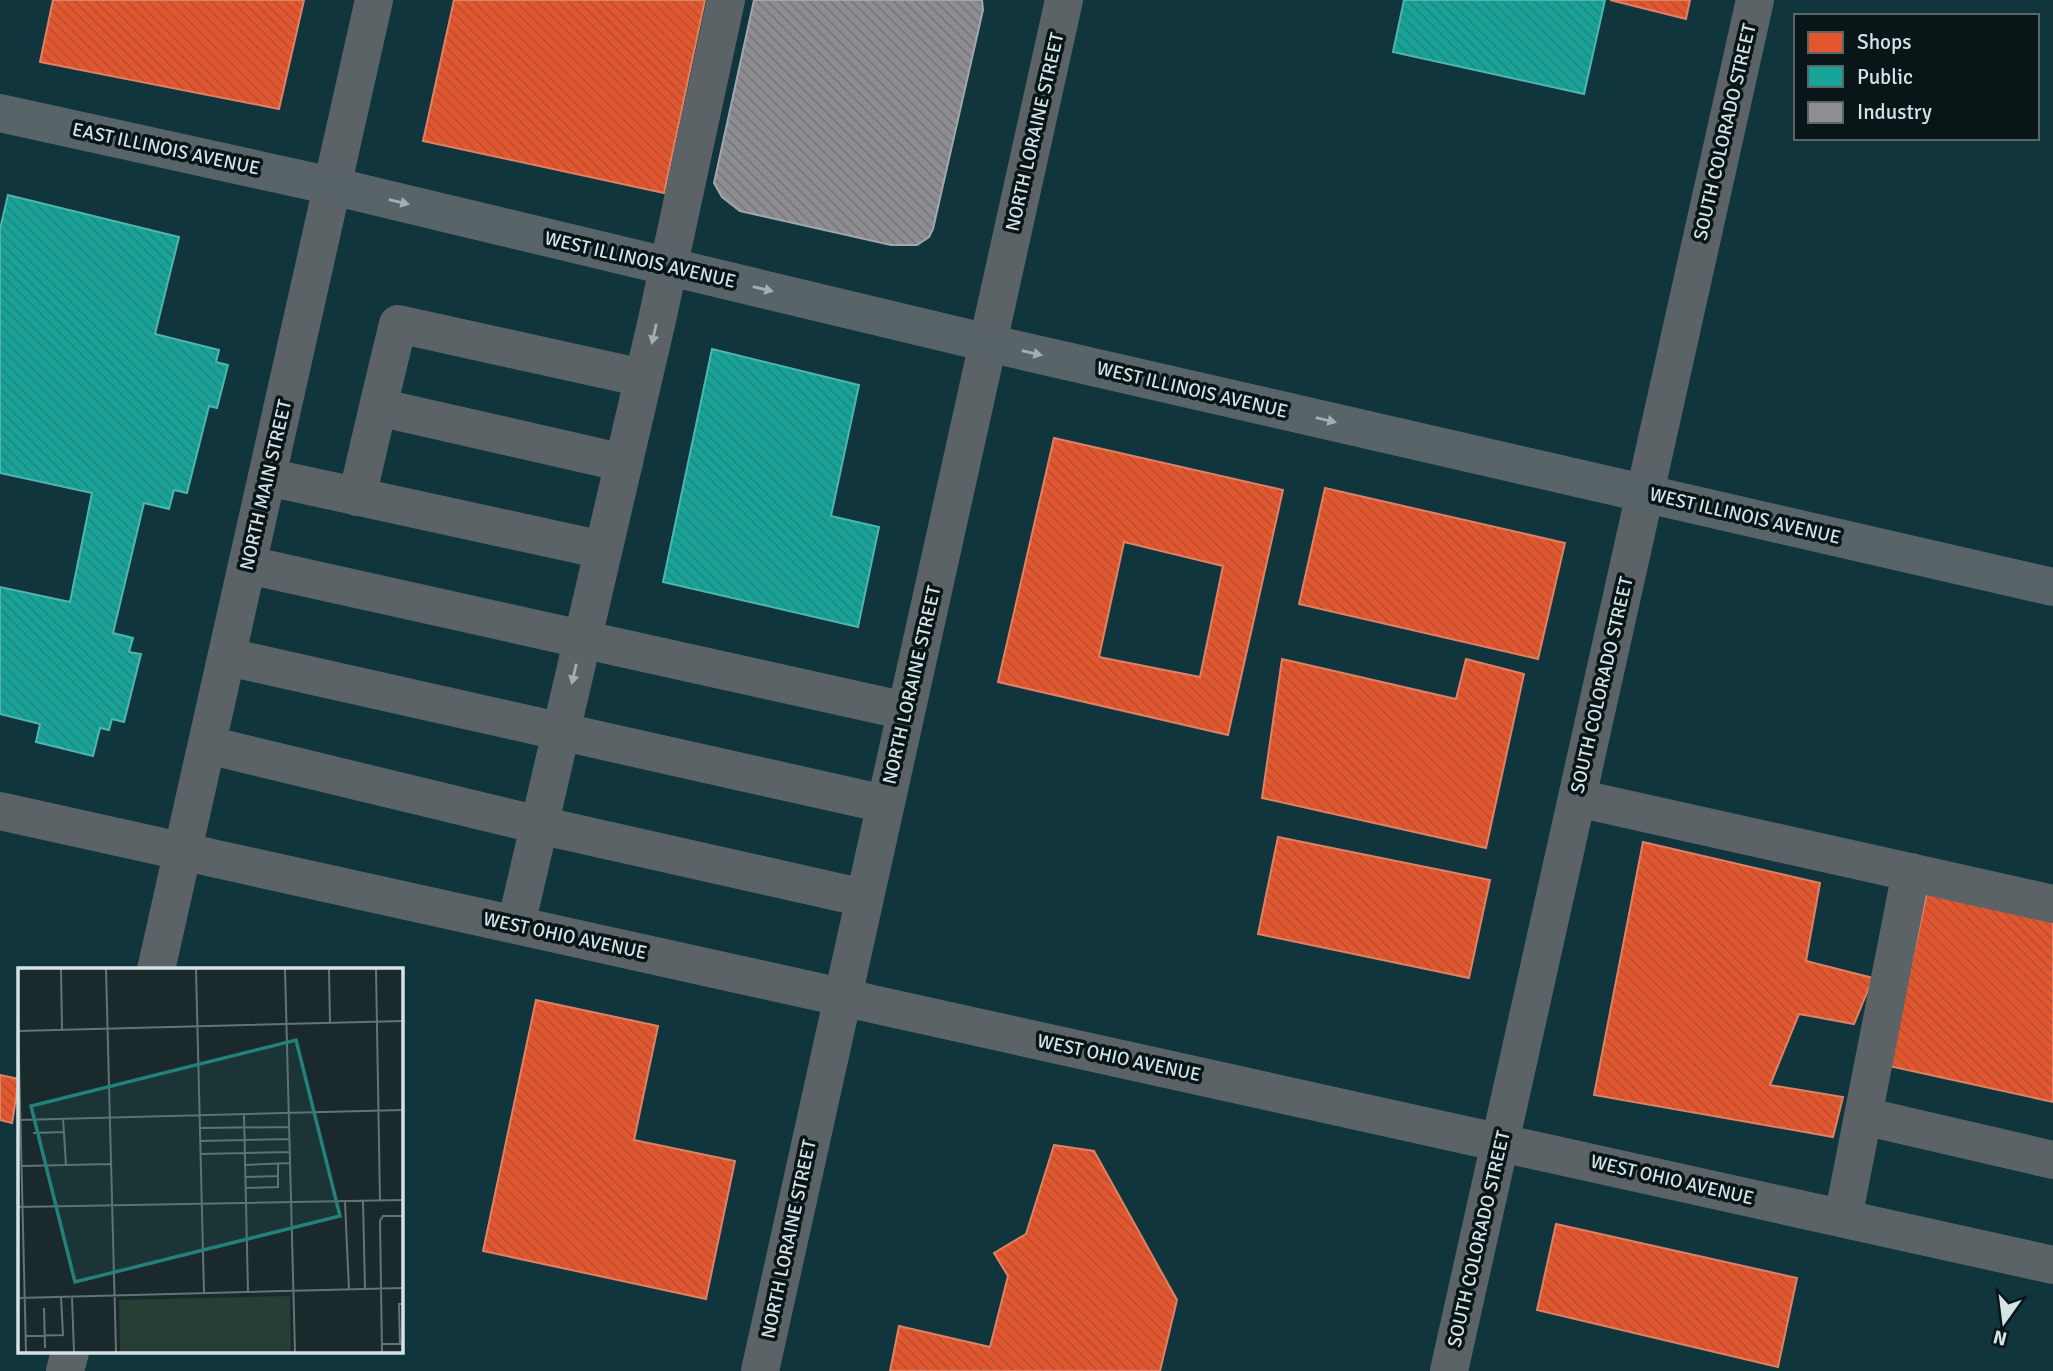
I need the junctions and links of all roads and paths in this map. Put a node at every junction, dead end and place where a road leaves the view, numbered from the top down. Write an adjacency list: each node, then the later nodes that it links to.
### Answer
1 (374, 0): 6 (street, NORTH MAIN STREET)
2 (726, 0): 7 (street)
3 (1064, 0): 8 (street, NORTH LORAINE STREET)
4 (1755, 0): 13 (street, SOUTH COLORADO STREET)
5 (0, 113): 6 (main road, EAST ILLINOIS AVENUE)
6 (332, 186): 7 (main road, WEST ILLINOIS AVENUE, one-way to 7); 12 (street, NORTH MAIN STREET)
7 (669, 267): 8 (main road, WEST ILLINOIS AVENUE, one-way to 8); 9 (street, one-way to 9)
8 (988, 343): 13 (main road, WEST ILLINOIS AVENUE, one-way to 13); 20 (street, NORTH LORAINE STREET)
9 (643, 378): 10 (street); 11 (street)
10 (378, 407): 11 (street); 14 (street)
11 (624, 463): 15 (street)
12 (268, 477): 14 (street); 16 (street, NORTH MAIN STREET)
13 (1645, 492): 17 (main road, WEST ILLINOIS AVENUE); 23 (street, SOUTH COLORADO STREET)
14 (357, 497): 15 (street)
15 (603, 550): 18 (street)
16 (248, 565): 18 (street); 19 (street, NORTH MAIN STREET)
17 (2053, 587)
18 (583, 638): 20 (street); 21 (street, one-way to 21)
19 (228, 657): 21 (street); 22 (street, NORTH MAIN STREET)
20 (906, 711): 24 (street, NORTH LORAINE STREET)
21 (561, 732): 24 (street); 26 (street)
22 (208, 745): 26 (street); 27 (street, NORTH MAIN STREET)
23 (1577, 798): 28 (street); 35 (street, SOUTH COLORADO STREET)
24 (886, 804): 29 (street, NORTH LORAINE STREET)
25 (0, 811): 27 (street, WEST OHIO AVENUE)
26 (539, 825): 29 (street); 31 (street)
27 (184, 852): 31 (street, WEST OHIO AVENUE); 32 (street, NORTH MAIN STREET)
28 (1911, 872): 30 (street); 34 (street)
29 (864, 898): 33 (street, NORTH LORAINE STREET)
30 (2053, 904)
31 (516, 925): 33 (street, WEST OHIO AVENUE)
32 (156, 968)
33 (842, 997): 35 (street, WEST OHIO AVENUE); 41 (street, NORTH LORAINE STREET)
34 (1863, 1116): 36 (street); 37 (street)
35 (1500, 1142): 37 (street, WEST OHIO AVENUE); 42 (street, SOUTH COLORADO STREET)
36 (2053, 1160)
37 (1843, 1218): 38 (street, WEST OHIO AVENUE)
38 (2053, 1265)
39 (69, 1354): 40 (street)
40 (65, 1371)
41 (760, 1371)
42 (1449, 1371)

